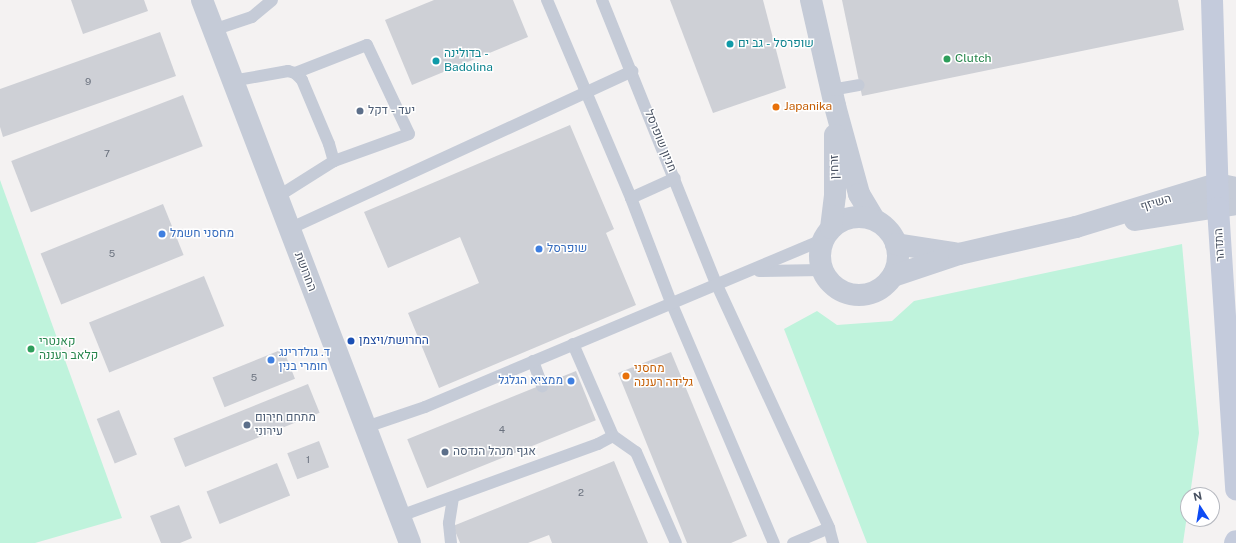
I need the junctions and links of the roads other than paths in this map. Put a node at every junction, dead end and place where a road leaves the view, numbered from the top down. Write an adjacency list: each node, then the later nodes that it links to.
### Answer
1 (202, 0): 7 (street, החרושת)
2 (272, 0): 7 (lane)
3 (547, 0): 12 (lane)
4 (602, 0): 8 (lane, חניון שופרסל)
5 (812, 0): 13 (street, זרחין)
6 (1212, 0): 16 (street, התדהר)
7 (213, 30): 10 (street, החרושת)
8 (632, 71): 12 (lane); 15 (lane, חניון שופרסל)
9 (295, 74): 10 (lane); 14 (lane); 14 (lane)
10 (232, 80): 17 (street, החרושת)
11 (859, 85): 13 (lane)
12 (585, 93): 18 (lane); 22 (lane)
13 (833, 98): 20 (street, זרחין); 23 (street, זרחין)
14 (334, 161): 17 (lane)
15 (675, 178): 18 (lane); 29 (lane, חניון שופרסל)
16 (1226, 186): 19 (street, התדהר); 21 (street, השיזף)
17 (276, 197): 22 (street, החרושת)
18 (631, 198): 30 (lane)
19 (1227, 206): 21 (street, השיזף); 36 (street, התדהר)
20 (874, 220): 23 (street); 24 (street)
21 (1076, 227): 25 (street, השיזף)
22 (289, 229): 34 (street, החרושת)
23 (827, 234): 26 (street); 27 (lane)
24 (896, 244): 25 (street, השיזף); 28 (street)
25 (959, 254): 28 (street, השיזף)
26 (822, 270): 27 (lane); 28 (street)
27 (754, 271): 29 (lane)
28 (893, 276)
29 (716, 283): 30 (lane); 39 (lane, חניון שופרסל)
30 (671, 302): 31 (lane); 43 (lane)
31 (573, 344): 32 (lane); 35 (lane)
32 (533, 362): 33 (lane); 34 (lane)
33 (542, 386)
34 (366, 427): 38 (street, החרושת)
35 (613, 436): 37 (lane); 42 (lane)
36 (1236, 489)
37 (453, 497): 38 (lane); 41 (lane)
38 (400, 516): 40 (street, החרושת)
39 (829, 528): 44 (lane); 45 (lane, חניון שופרסל)
40 (410, 543)
41 (451, 543)
42 (676, 543)
43 (774, 543)
44 (793, 543)
45 (833, 543)

